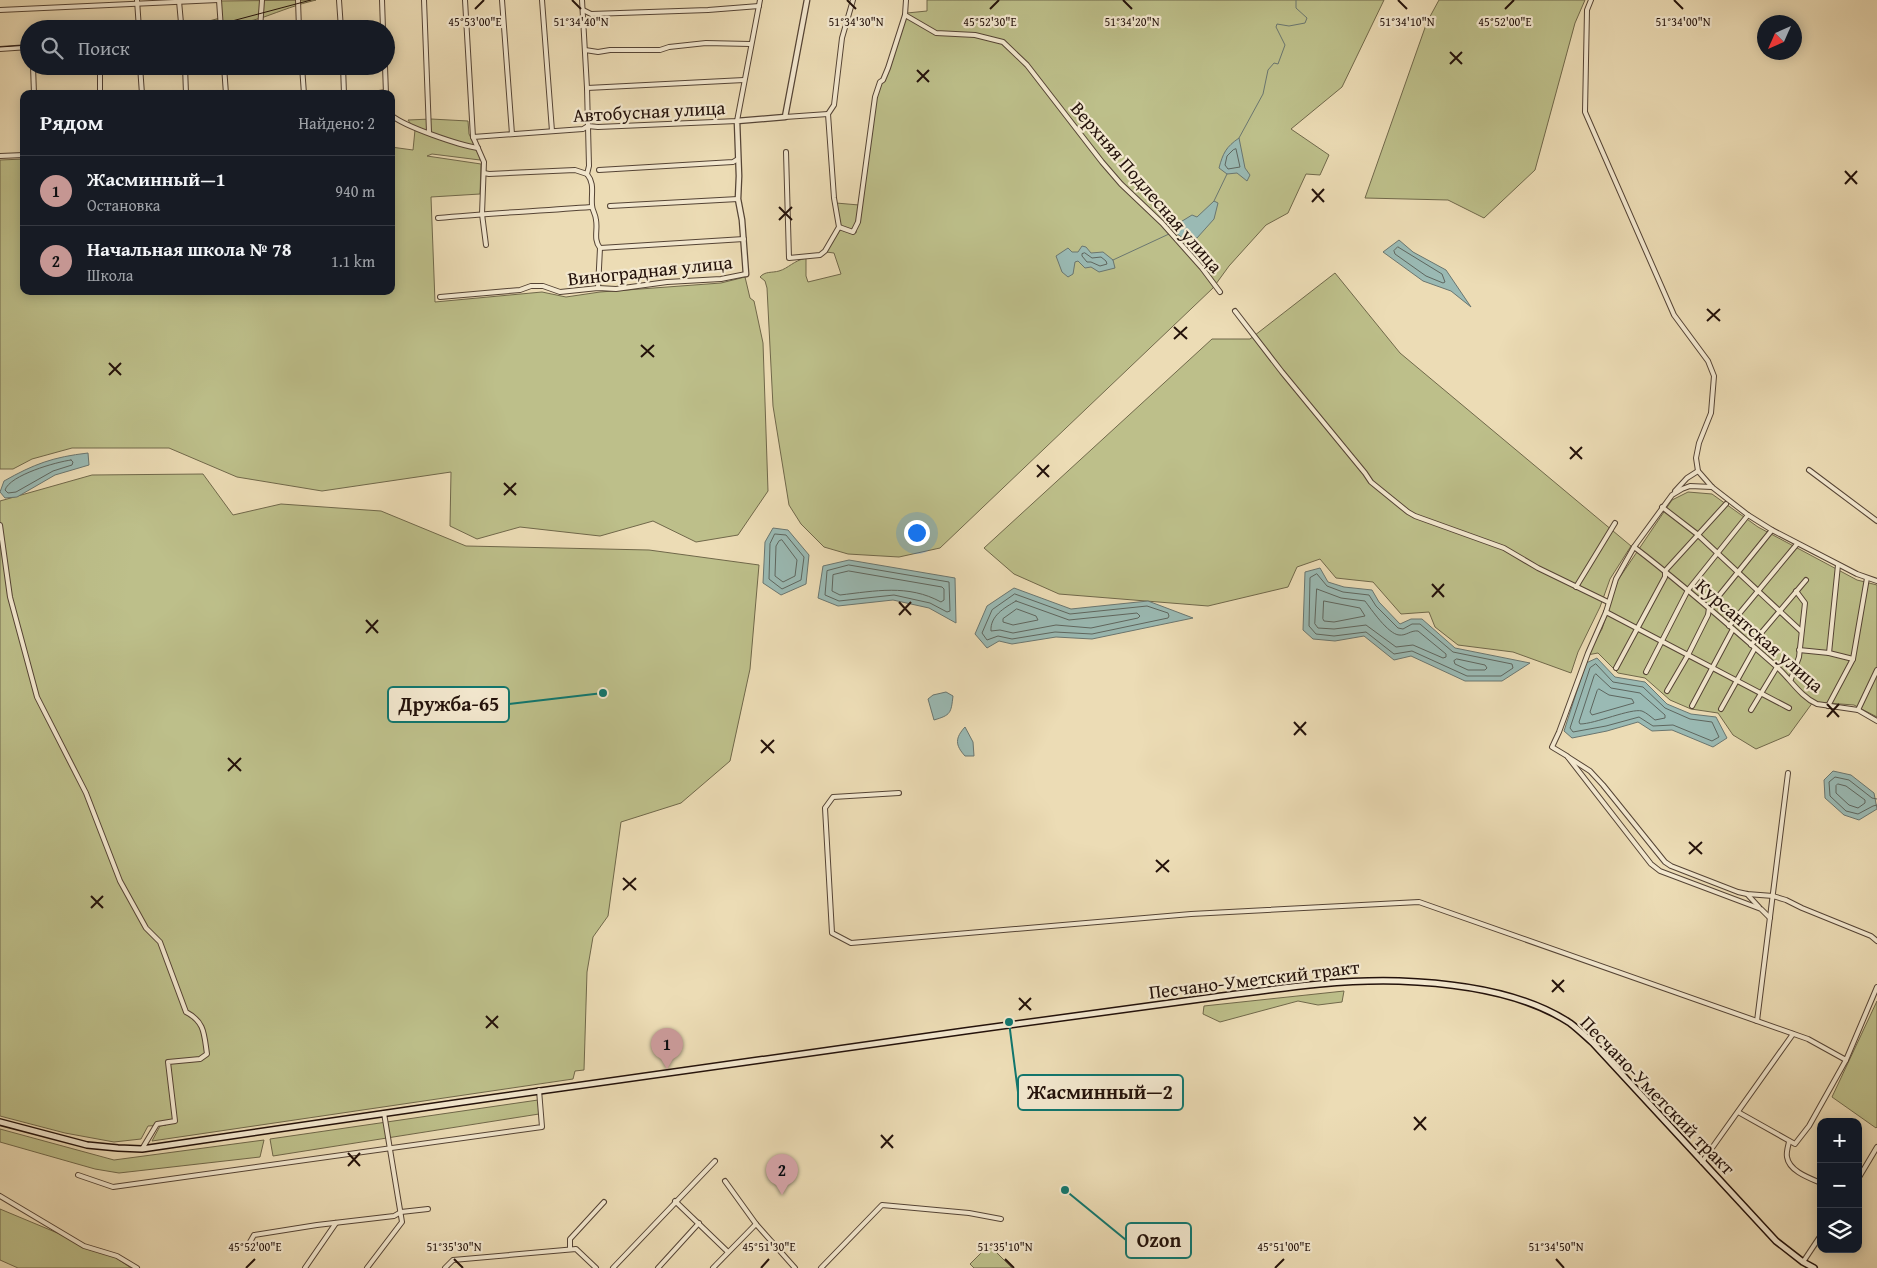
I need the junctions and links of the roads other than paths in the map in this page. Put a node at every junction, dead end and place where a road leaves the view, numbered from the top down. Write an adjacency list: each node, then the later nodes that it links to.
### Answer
1 (218, 0): 16 (street); 24 (street)
2 (262, 0): 25 (street)
3 (298, 0): 26 (street)
4 (339, 0): 27 (street)
5 (382, 0): 28 (street)
6 (424, 0): 56 (street)
7 (465, 0): 59 (street)
8 (502, 0): 58 (street)
9 (542, 0): 57 (street)
10 (582, 0): 20 (street)
11 (760, 0): 18 (street)
12 (807, 0): 53 (street)
13 (853, 0): 51 (street)
14 (906, 0): 21 (street)
15 (1591, 0): 83 (street)
16 (179, 1): 17 (street); 23 (street)
17 (137, 2): 19 (street); 22 (street)
18 (759, 6): 20 (street); 29 (street)
19 (0, 10)
20 (583, 10): 32 (street)
21 (906, 15): 73 (street); 79 (street, Верхняя Подлесная улица)
22 (138, 20)
23 (181, 20)
24 (220, 20)
25 (261, 20)
26 (299, 20)
27 (340, 20)
28 (383, 20)
29 (750, 44): 32 (street); 41 (street)
30 (20, 48): 31 (street)
31 (0, 49)
32 (585, 50): 42 (street)
33 (33, 75): 43 (street)
34 (100, 75): 44 (street)
35 (141, 75): 45 (street)
36 (185, 75): 46 (street)
37 (225, 75): 47 (street)
38 (303, 75): 48 (street)
39 (343, 75): 49 (street)
40 (385, 75): 50 (street)
41 (744, 80): 42 (street); 54 (street)
42 (587, 88): 55 (street)
43 (34, 90)
44 (100, 90)
45 (142, 90)
46 (186, 90)
47 (226, 90)
48 (304, 90)
49 (344, 90)
50 (386, 90)
51 (828, 114): 53 (street, Автобусная улица); 73 (street)
52 (395, 117): 56 (street)
53 (785, 117): 54 (street, Автобусная улица)
54 (737, 121): 55 (street, Автобусная улица); 64 (street)
55 (588, 126): 57 (street, Автобусная улица); 67 (street)
56 (429, 132): 60 (street)
57 (552, 132): 58 (street, Автобусная улица)
58 (512, 134): 59 (street, Автобусная улица)
59 (473, 137): 60 (street)
60 (478, 148): 66 (street)
61 (786, 152): 73 (street)
62 (20, 155): 63 (street)
63 (0, 156)
64 (738, 159): 65 (street); 68 (street)
65 (599, 170)
66 (484, 173): 67 (street); 71 (street)
67 (587, 174): 70 (street)
68 (738, 199): 69 (street); 74 (street)
69 (610, 206)
70 (591, 207): 71 (street); 76 (street)
71 (482, 214): 72 (street); 75 (street)
72 (438, 218)
73 (839, 227)
74 (744, 239): 76 (street); 77 (street)
75 (486, 245)
76 (600, 248): 78 (street)
77 (746, 274): 78 (street, Виноградная улица)
78 (598, 288): 80 (street, Виноградная улица)
79 (1220, 292)
80 (440, 297)
81 (1235, 311): 103 (street)
82 (1809, 470): 89 (street)
83 (1698, 471): 84 (street); 85 (street)
84 (1712, 487): 85 (street); 88 (street)
85 (1672, 495): 87 (street)
86 (1726, 504): 93 (street)
87 (1662, 507): 93 (street); 95 (street)
88 (1748, 515): 92 (street); 96 (street)
89 (1877, 521)
90 (1615, 523): 103 (street)
91 (0, 525): 156 (street)
92 (1772, 530): 94 (street); 99 (street)
93 (1697, 534): 96 (street); 98 (street)
94 (1797, 544): 97 (street); 105 (street)
95 (1634, 547): 98 (street, Курсантская улица); 107 (street)
96 (1717, 553): 99 (street); 104 (street)
97 (1838, 565): 100 (street); 119 (street)
98 (1666, 571): 104 (street, Курсантская улица); 112 (street)
99 (1738, 573): 105 (street); 108 (street)
100 (1867, 578): 102 (street); 121 (street)
101 (1806, 580): 106 (street)
102 (1877, 581)
103 (1576, 587): 107 (street)
104 (1688, 590): 108 (street, Курсантская улица); 115 (street)
105 (1759, 591): 109 (street); 111 (street)
106 (1796, 591): 109 (street); 114 (street)
107 (1608, 602): 110 (street)
108 (1709, 608): 111 (street, Курсантская улица); 120 (street)
109 (1780, 610): 114 (street); 116 (street)
110 (1606, 612): 112 (street); 138 (street)
111 (1729, 626): 113 (street, Курсантская улица)
112 (1638, 628): 115 (street); 123 (street)
113 (1733, 630): 116 (street, Курсантская улица); 124 (street)
114 (1801, 631): 118 (street)
115 (1663, 642): 120 (street); 126 (street)
116 (1751, 645): 117 (street, Курсантская улица)
117 (1755, 648): 122 (street, Курсантская улица); 128 (street)
118 (1799, 650): 119 (street); 127 (street)
119 (1829, 653): 121 (street)
120 (1688, 655): 124 (street); 129 (street)
121 (1853, 659): 132 (street)
122 (1777, 667): 127 (street, Курсантская улица); 130 (street)
123 (1616, 668)
124 (1713, 668): 128 (street); 131 (street)
125 (1877, 670): 136 (street)
126 (1646, 672)
127 (1791, 679): 132 (street, Курсантская улица)
128 (1738, 680): 130 (street); 134 (street)
129 (1667, 691)
130 (1763, 693): 133 (street); 135 (street)
131 (1692, 706)
132 (1828, 706): 136 (street, Курсантская улица)
133 (1790, 708)
134 (1721, 709)
135 (1751, 710)
136 (1858, 710): 137 (street, Курсантская улица)
137 (1877, 721)
138 (1567, 756): 141 (street); 143 (street)
139 (1788, 773): 142 (street)
140 (899, 793): 147 (street)
141 (1747, 894): 142 (street); 143 (street)
142 (1773, 896): 144 (street); 145 (street)
143 (1761, 909): 144 (street)
144 (1770, 918): 147 (street)
145 (1877, 941)
146 (1877, 987): 149 (street)
147 (1757, 1021): 148 (street)
148 (1793, 1034): 149 (street); 151 (street)
149 (1846, 1060): 154 (street)
150 (539, 1090): 152 (main road, Песчано-Уметский тракт); 157 (street); 159 (main road, Песчано-Уметский тракт)
151 (1738, 1112): 154 (street); 159 (street)
152 (384, 1113): 156 (main road, Песчано-Уметский тракт); 157 (street)
153 (0, 1122): 156 (main road, Песчано-Уметский тракт)
154 (1789, 1142): 163 (street)
155 (1877, 1147): 160 (street)
156 (142, 1149)
157 (390, 1149): 161 (street); 168 (street)
158 (715, 1161): 165 (street)
159 (1702, 1162): 177 (main road, Песчано-Уметский тракт)
160 (1862, 1173)
161 (78, 1175)
162 (725, 1181): 172 (street)
163 (1817, 1181)
164 (0, 1196): 178 (street)
165 (675, 1201): 171 (street); 183 (street)
166 (604, 1202): 175 (street)
167 (428, 1209): 168 (street)
168 (400, 1212): 170 (street); 180 (street)
169 (1001, 1219): 187 (street)
170 (336, 1223): 174 (street); 179 (street)
171 (699, 1223): 176 (street); 184 (street)
172 (756, 1224): 176 (street); 186 (street)
173 (1817, 1241): 177 (street)
174 (250, 1242)
175 (570, 1249): 181 (street); 182 (street)
176 (728, 1252): 185 (street)
177 (1803, 1262): 188 (main road, Песчано-Уметский тракт)
178 (137, 1268)
179 (305, 1268)
180 (367, 1268)
181 (445, 1268)
182 (596, 1268)
183 (613, 1268)
184 (658, 1268)
185 (713, 1268)
186 (795, 1268)
187 (821, 1268)
188 (1814, 1268)

